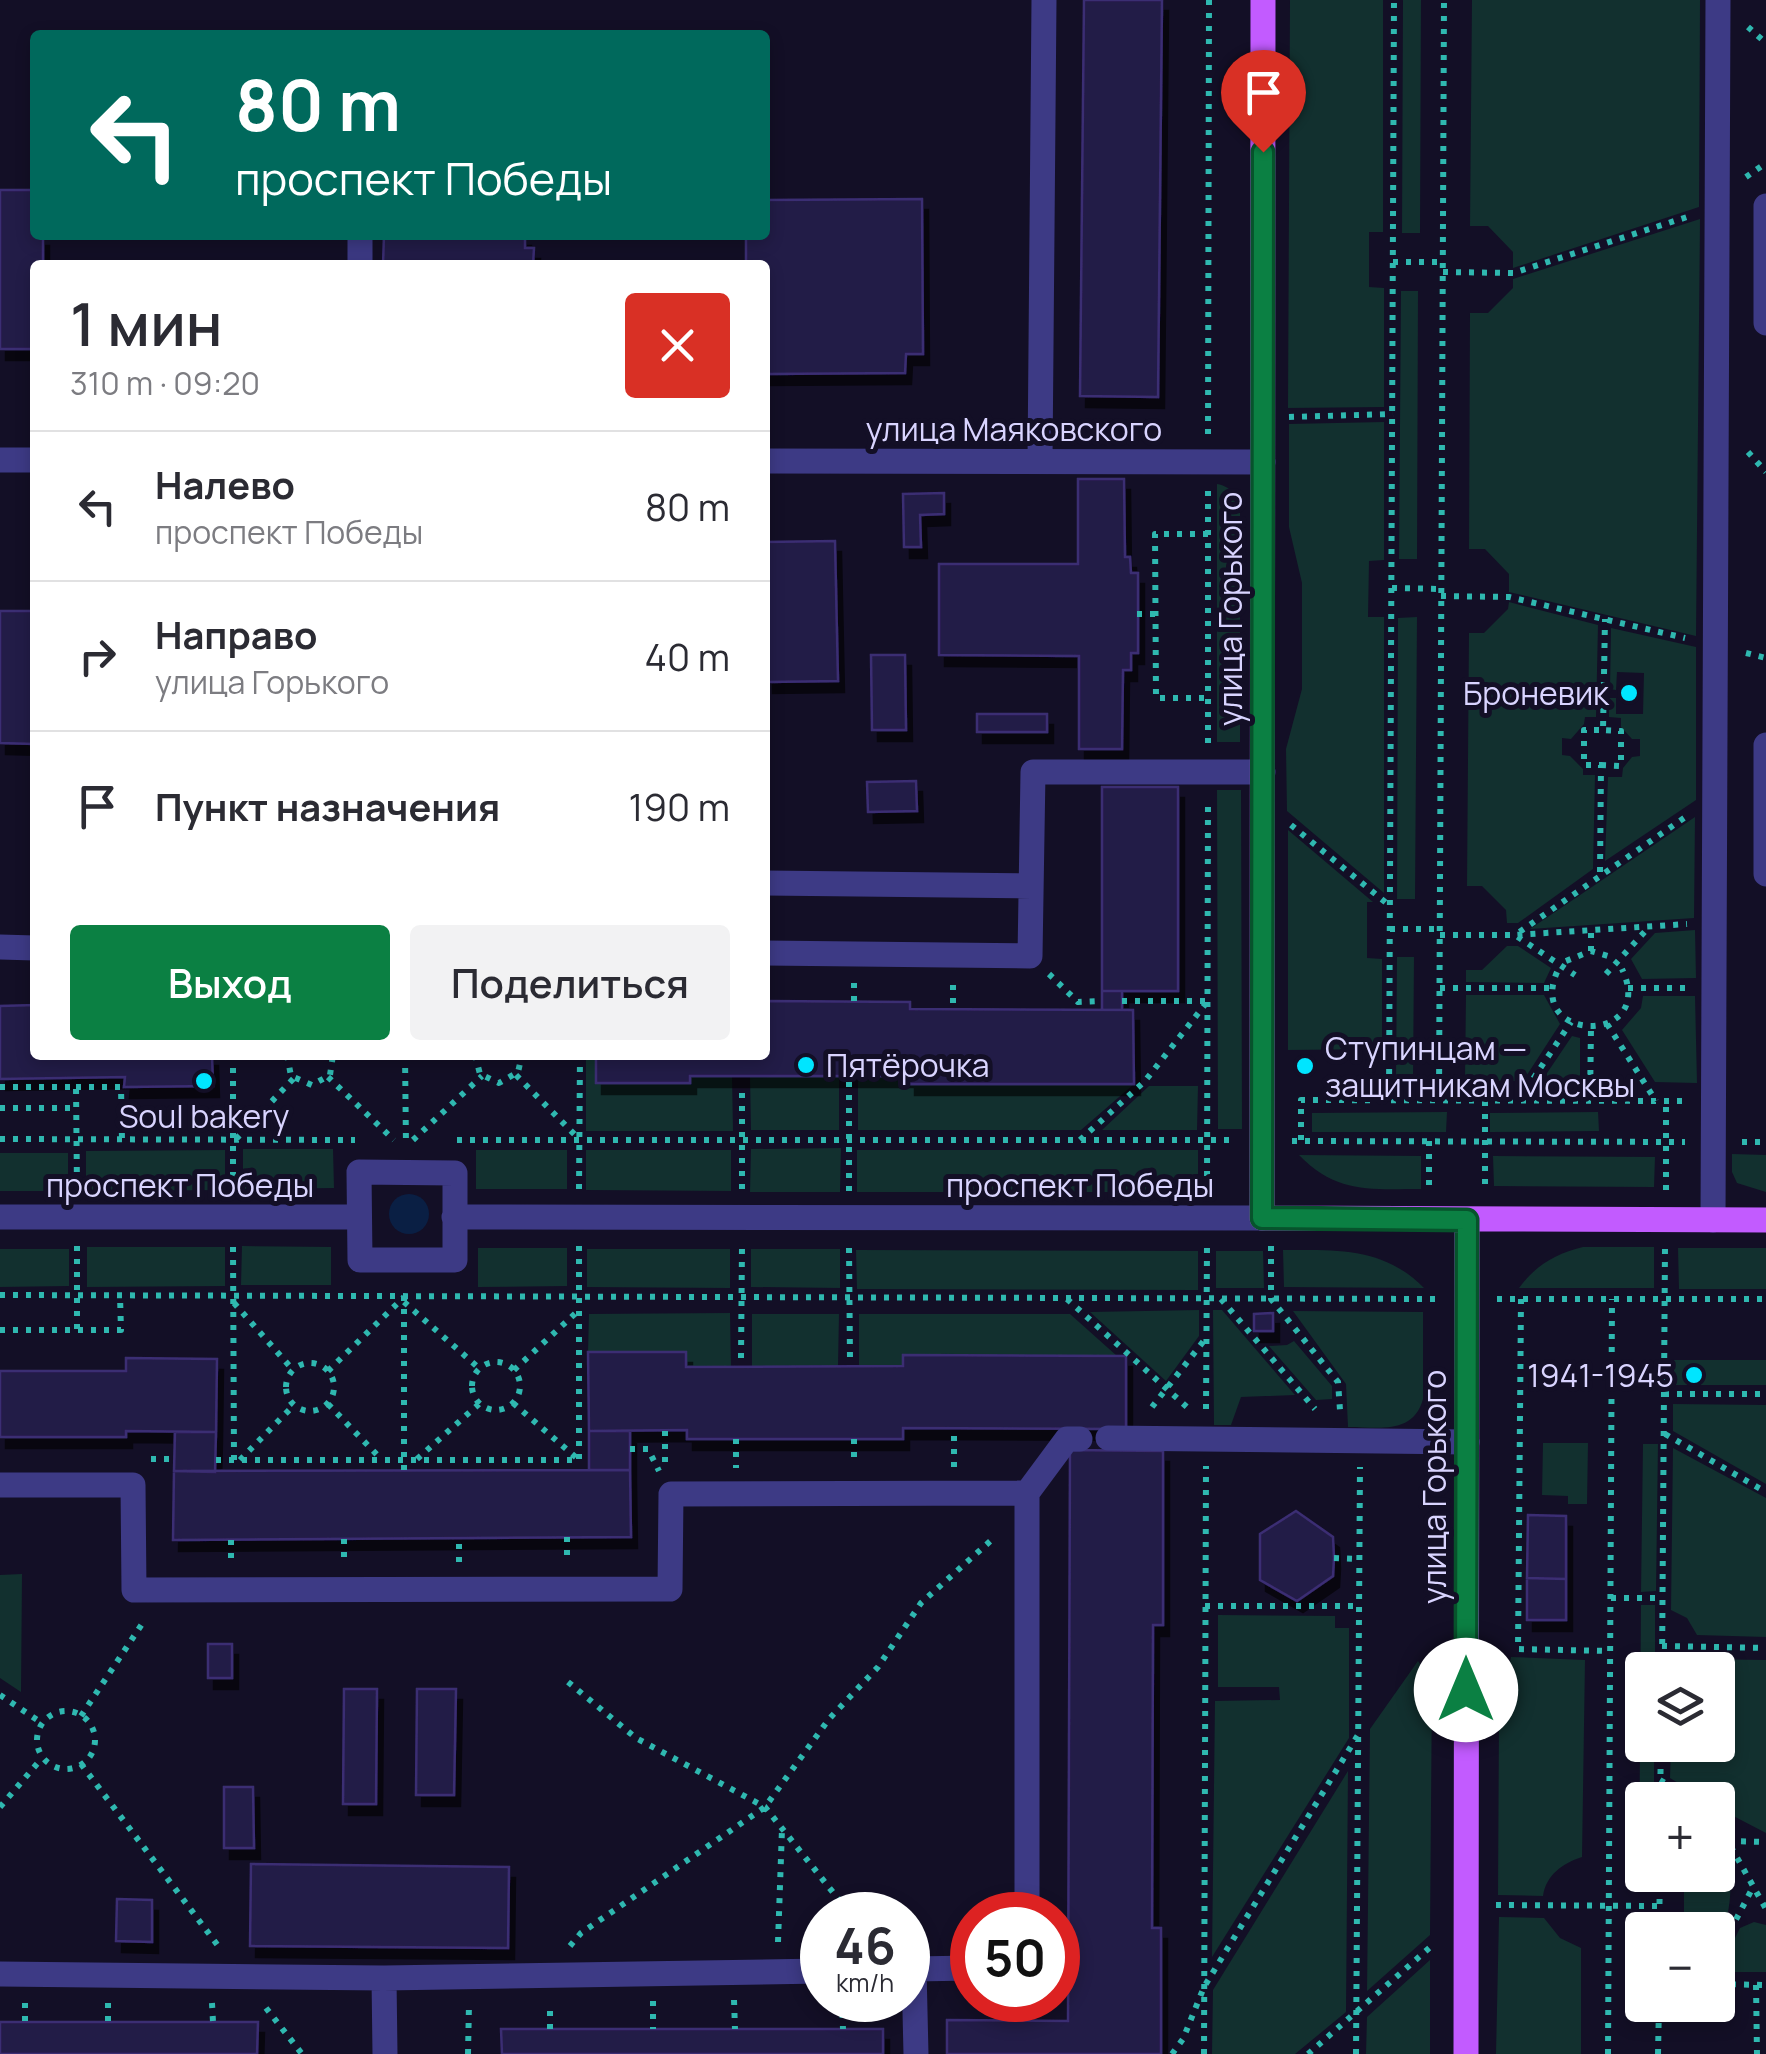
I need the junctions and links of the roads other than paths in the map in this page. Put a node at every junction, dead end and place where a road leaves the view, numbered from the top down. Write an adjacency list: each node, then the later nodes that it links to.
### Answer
1 (1044, 0): 9 (street)
2 (1264, 0): 10 (main road, улица Горького)
3 (1718, 0): 24 (street)
4 (1766, 206): 5 (street)
5 (1766, 323)
6 (0, 460): 7 (street)
7 (30, 460)
8 (770, 461): 9 (street, улица Маяковского)
9 (1040, 461): 10 (street, улица Маяковского)
10 (1263, 462): 12 (main road, улица Горького)
11 (1766, 746): 13 (street)
12 (1263, 772): 15 (street); 22 (main road, улица Горького)
13 (1766, 874)
14 (770, 882): 15 (street)
15 (1031, 886): 18 (street)
16 (0, 947): 17 (street)
17 (30, 948)
18 (770, 954)
19 (0, 1217): 20 (street, проспект Победы)
20 (359, 1218): 21 (street, проспект Победы); 21 (street, проспект Победы)
21 (454, 1218): 22 (street, проспект Победы)
22 (1267, 1218): 23 (main road, проспект Победы)
23 (1476, 1220): 24 (main road, проспект Победы); 28 (main road, улица Горького)
24 (1713, 1220): 25 (main road, проспект Победы)
25 (1766, 1220)
26 (1118, 1438): 28 (street)
27 (1080, 1439): 30 (street)
28 (1467, 1442): 38 (main road, улица Горького)
29 (0, 1484): 30 (street)
30 (1027, 1501): 31 (street)
31 (1026, 1892)
32 (800, 1971): 34 (street)
33 (0, 1974): 34 (street)
34 (384, 1978): 36 (street)
35 (914, 2022): 37 (street)
36 (385, 2054)
37 (916, 2054)
38 (1466, 2054)

